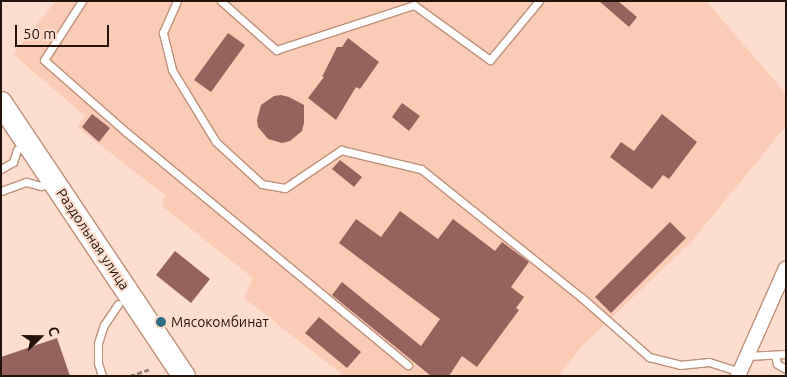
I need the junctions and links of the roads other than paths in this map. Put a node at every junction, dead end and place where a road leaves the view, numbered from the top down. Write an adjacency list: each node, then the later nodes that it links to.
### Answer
1 (82, 1): 16 (lane)
2 (177, 1): 19 (lane)
3 (221, 1): 4 (lane)
4 (540, 1)
5 (1, 103): 21 (main road, Раздольная улица)
6 (1, 127): 7 (main road, Раздольная улица)
7 (17, 150): 8 (lane); 9 (main road, Раздольная улица)
8 (1, 169)
9 (41, 186): 10 (lane); 12 (main road, Раздольная улица)
10 (1, 191)
11 (786, 268): 15 (street)
12 (118, 304): 18 (main road, Раздольная улица); 20 (lane)
13 (786, 354): 14 (lane)
14 (775, 355): 15 (lane); 17 (lane)
15 (747, 356): 19 (street)
16 (408, 365)
17 (786, 369)
18 (158, 372)
19 (739, 374)
20 (102, 376)
21 (184, 376)

